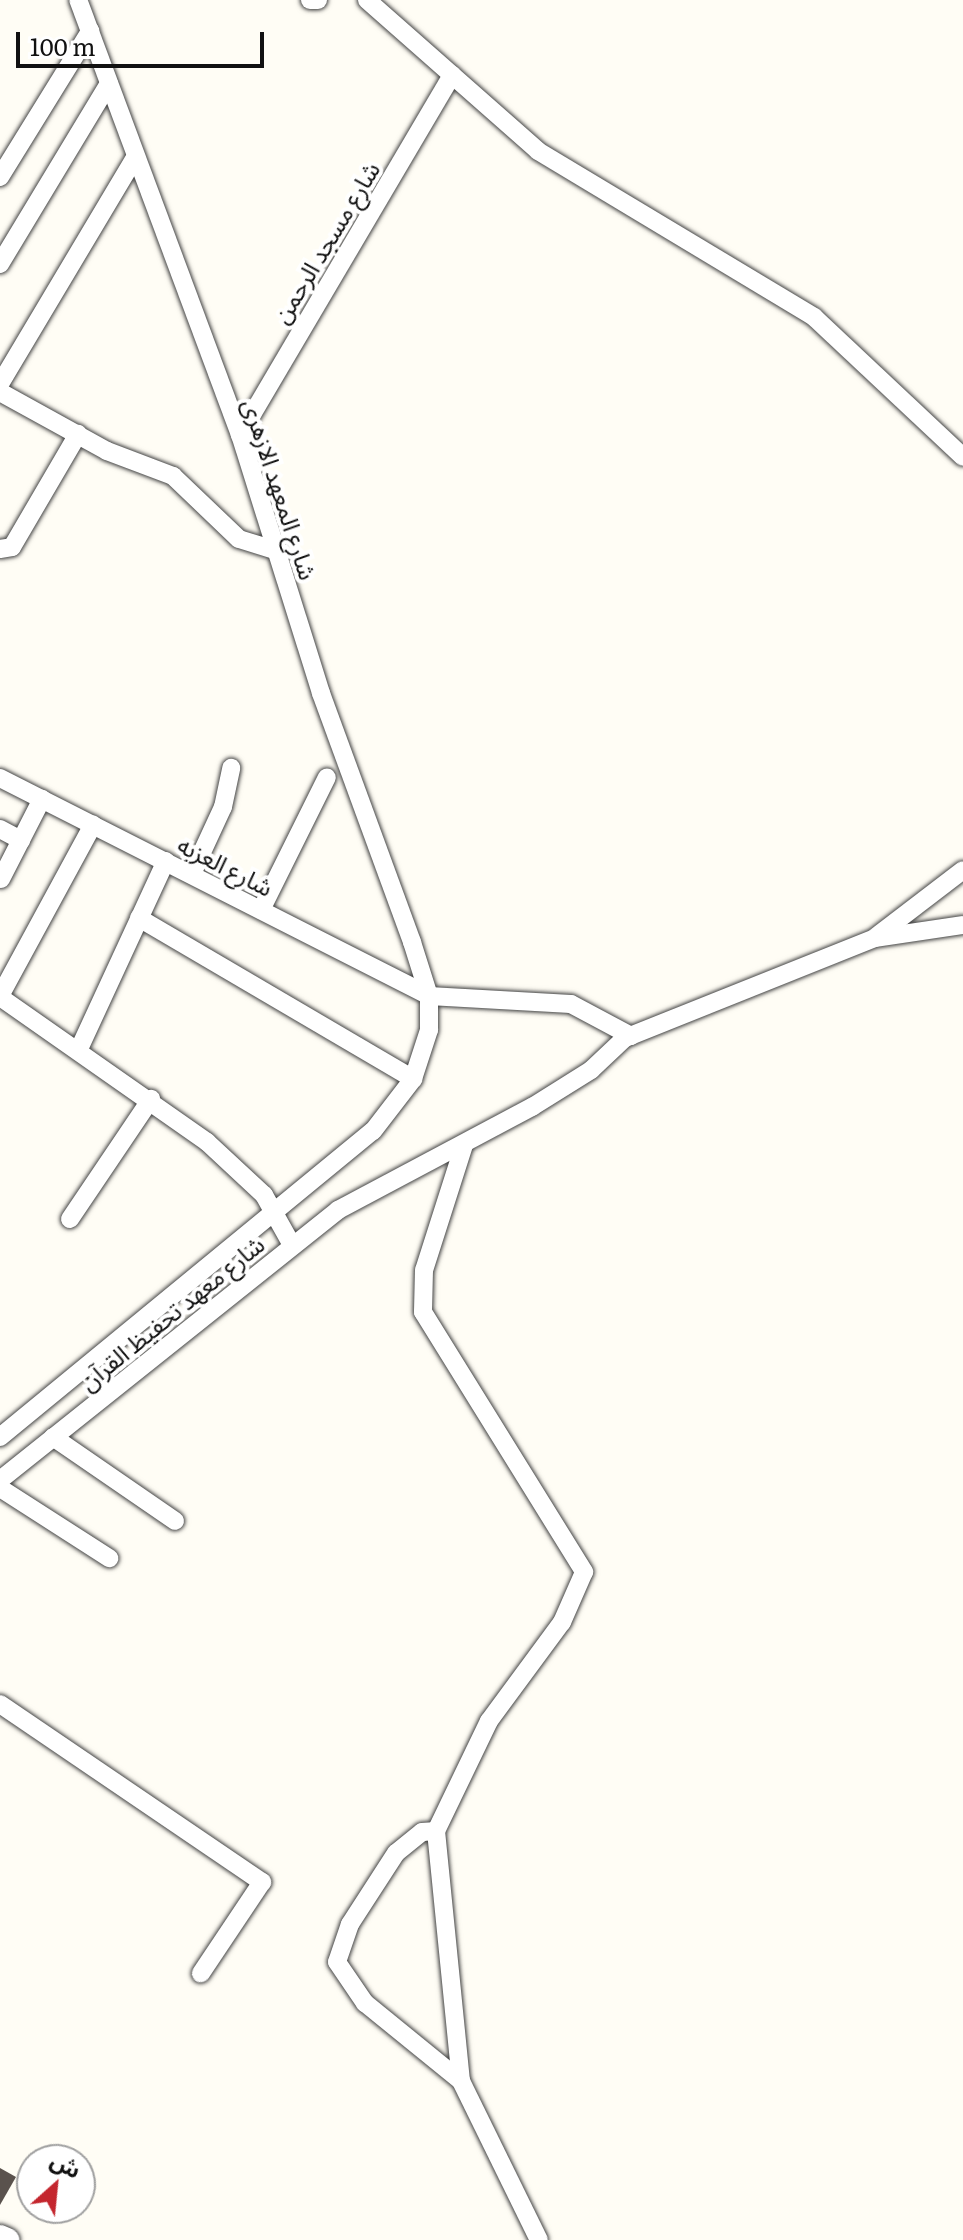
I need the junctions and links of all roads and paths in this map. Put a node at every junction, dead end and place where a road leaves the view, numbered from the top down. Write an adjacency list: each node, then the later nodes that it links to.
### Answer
1 (78, 0): 5 (street, شارع المعهد الازهرى)
2 (310, 0): 3 (street)
3 (318, 0)
4 (367, 0): 6 (street)
5 (90, 31): 7 (street, شارع المعهد الازهرى); 9 (street)
6 (452, 75): 14 (street, شارع مسجد الرحمن); 15 (street)
7 (109, 83): 8 (street, شارع المعهد الازهرى); 10 (street)
8 (136, 156): 11 (street); 14 (street, شارع المعهد الازهرى)
9 (0, 177)
10 (0, 264)
11 (0, 384)
12 (0, 392): 13 (street)
13 (78, 434): 16 (street); 17 (street)
14 (240, 435): 17 (street, شارع المعهد الازهرى)
15 (963, 457)
16 (0, 549)
17 (278, 551): 33 (street, شارع المعهد الازهرى)
18 (231, 768): 27 (street)
19 (327, 777): 29 (street)
20 (0, 778): 21 (street, شارع العزبه)
21 (42, 799): 22 (street, شارع العزبه); 24 (street)
22 (93, 825): 25 (street, شارع العزبه); 34 (street)
23 (0, 829): 24 (street)
24 (21, 840): 28 (street)
25 (166, 861): 27 (street, شارع العزبه); 30 (street)
26 (963, 870): 32 (street)
27 (192, 874): 29 (street, شارع العزبه)
28 (1, 879)
29 (261, 910): 33 (street, شارع العزبه)
30 (139, 918): 36 (street); 37 (street)
31 (963, 925): 32 (street)
32 (875, 938): 35 (street, شارع معهد تحفيظ القرآن)
33 (429, 996): 35 (street); 37 (street)
34 (0, 997): 36 (street)
35 (631, 1036): 39 (street, شارع معهد تحفيظ القرآن)
36 (79, 1049): 38 (street)
37 (413, 1079): 40 (street)
38 (151, 1099): 40 (street); 41 (street)
39 (464, 1145): 42 (street, شارع معهد تحفيظ القرآن); 50 (street)
40 (276, 1212): 42 (street); 43 (street)
41 (70, 1219)
42 (292, 1245): 44 (street, شارع معهد تحفيظ القرآن)
43 (0, 1437)
44 (53, 1437): 45 (street, شارع معهد تحفيظ القرآن); 47 (street)
45 (0, 1480)
46 (0, 1488): 48 (street)
47 (175, 1521)
48 (109, 1558)
49 (0, 1704): 51 (street)
50 (436, 1831): 52 (street); 52 (street)
51 (201, 1973)
52 (461, 2081): 55 (street)
53 (0, 2237): 54 (street)
54 (7, 2240)
55 (539, 2240)

